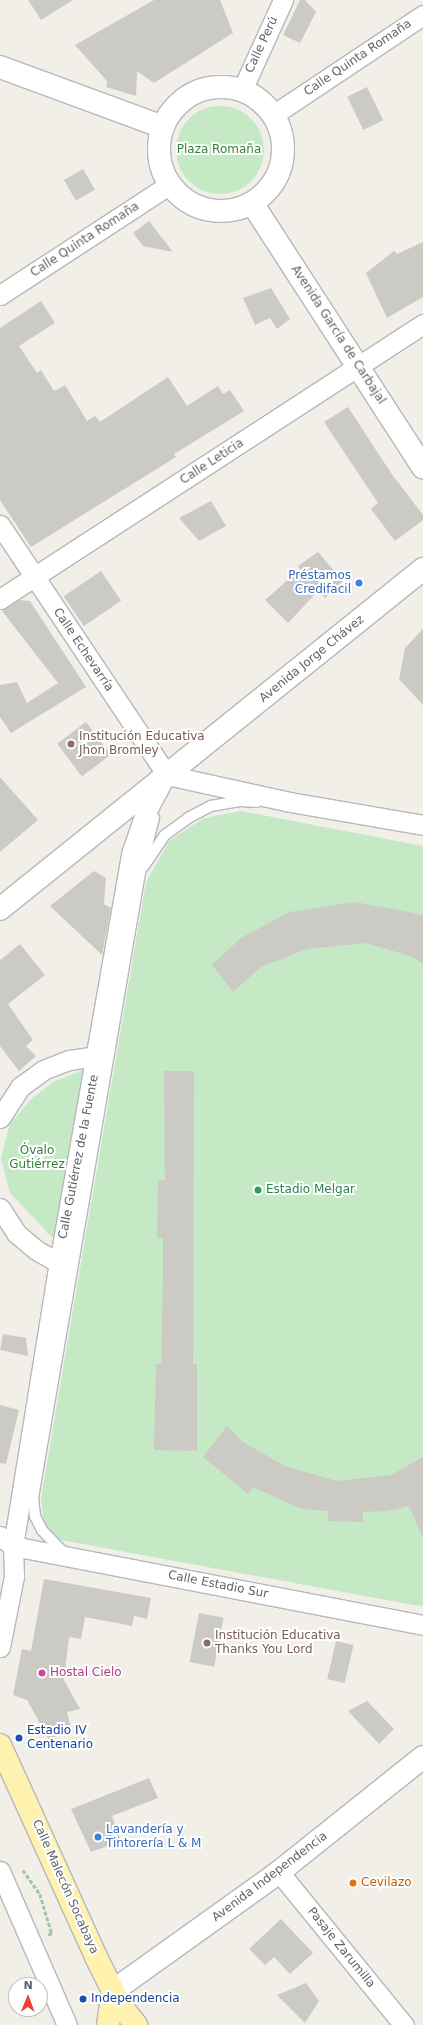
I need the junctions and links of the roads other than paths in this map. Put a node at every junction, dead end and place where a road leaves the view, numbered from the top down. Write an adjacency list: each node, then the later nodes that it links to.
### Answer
1 (283, 0): 4 (street, Calle Perú)
2 (423, 15): 5 (street, Calle Quinta Romaña)
3 (0, 67): 6 (main road)
4 (242, 90): 5 (main road); 6 (main road)
5 (273, 115): 8 (main road)
6 (163, 127): 7 (main road)
7 (170, 184): 8 (main road); 9 (street, Calle Quinta Romaña)
8 (252, 203): 11 (main road, Avenida García de Carbajal)
9 (0, 295)
10 (423, 324): 11 (street, Calle Leticia)
11 (359, 367): 12 (main road, Avenida García de Carbajal); 15 (street, Calle Leticia)
12 (423, 467)
13 (0, 525): 15 (street, Calle Echevarría)
14 (423, 569): 17 (main road, Avenida Jorge Chávez)
15 (33, 578): 16 (street, Calle Leticia); 17 (street, Calle Echevarría)
16 (0, 599)
17 (171, 776): 18 (street); 20 (lane, Avenida Jorge Chávez); 21 (main road, Avenida Jorge Chávez); 22 (street, Calle Gutiérrez de la Fuente)
18 (290, 802): 19 (street); 20 (lane)
19 (423, 825)
20 (140, 873): 27 (lane, Calle Gutiérrez de la Fuente)
21 (0, 909)
22 (98, 1056): 23 (street); 25 (street, Calle Gutiérrez de la Fuente)
23 (0, 1118)
24 (0, 1208): 25 (street)
25 (59, 1263): 26 (street, Calle Gutiérrez de la Fuente)
26 (6, 1541): 27 (street, Calle Estadio Sur); 28 (street, Calle Gutiérrez de la Fuente); 30 (street, Calle Gutiérrez de la Fuente)
27 (68, 1557): 29 (street, Calle Estadio Sur)
28 (0, 1581)
29 (423, 1625)
30 (0, 1647)
31 (0, 1745): 35 (main road, Calle Malecón Socabaya)
32 (423, 1757): 34 (main road, Avenida Independencia)
33 (0, 1870): 36 (street)
34 (279, 1872): 35 (main road, Avenida Independencia); 39 (street, Pasaje Zarumilla)
35 (117, 2007): 37 (main road); 38 (main road, Calle Malecón Socabaya)
36 (67, 2025)
37 (108, 2025)
38 (136, 2025)
39 (404, 2025)

